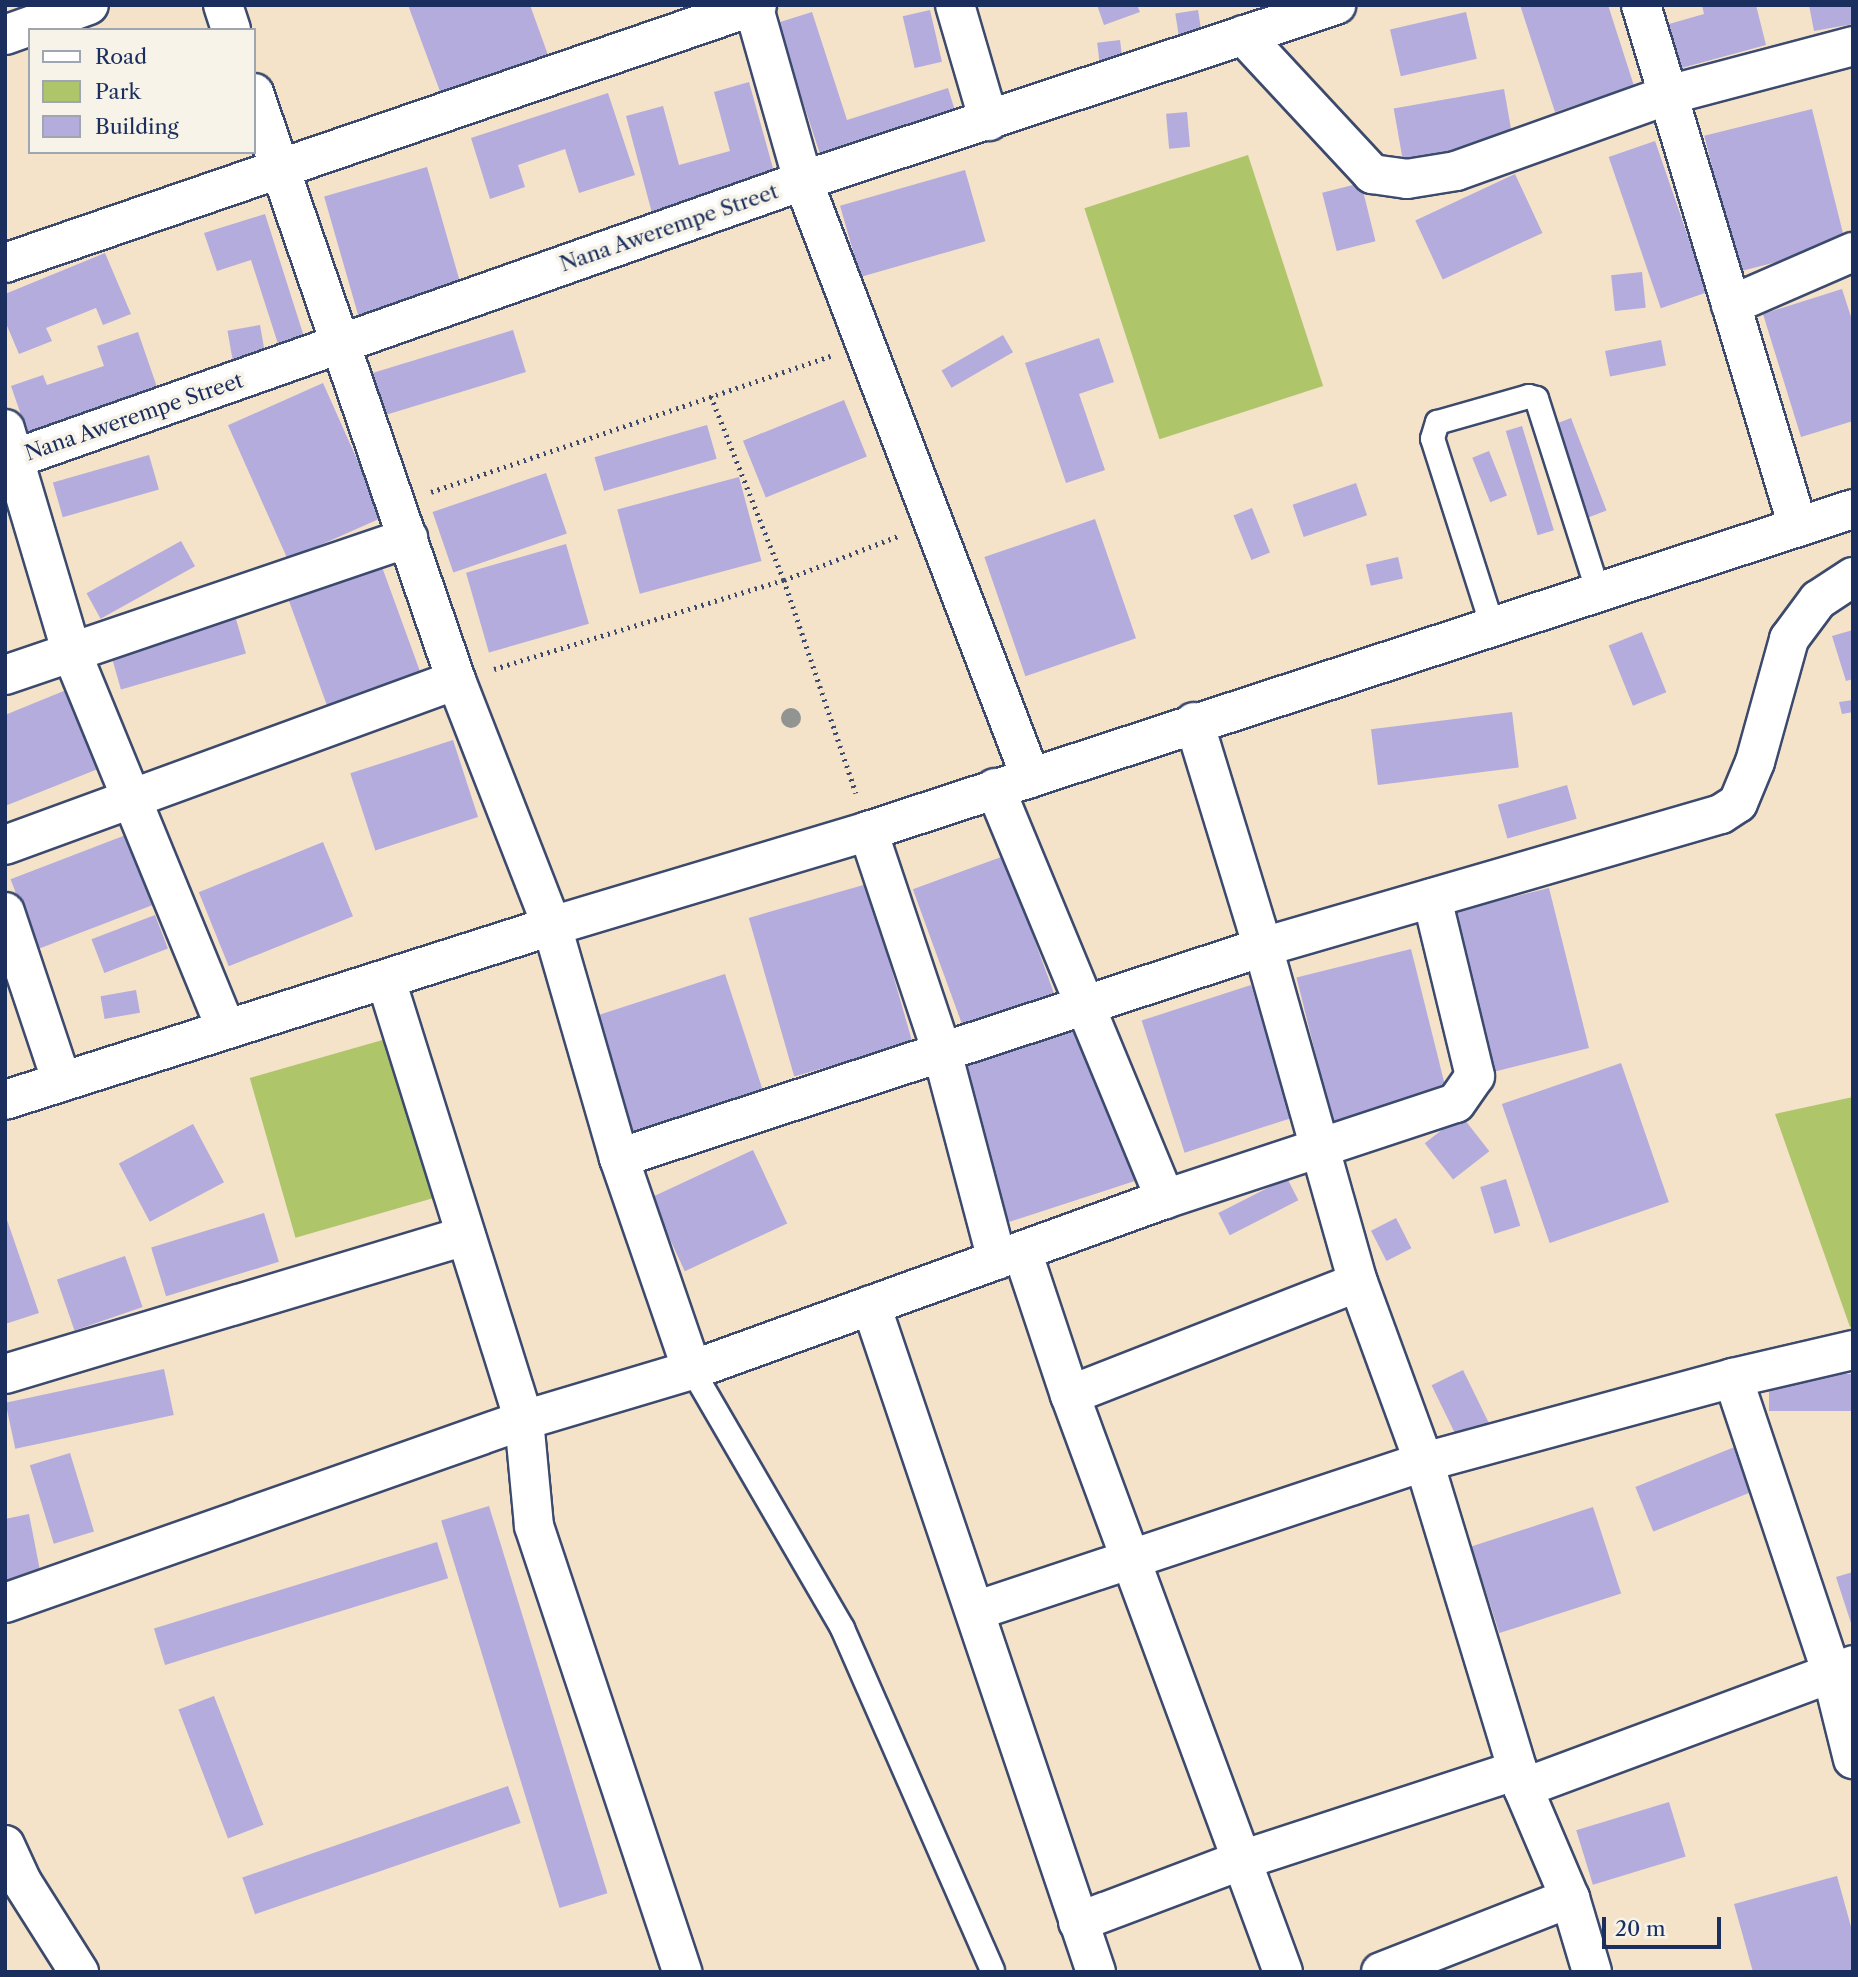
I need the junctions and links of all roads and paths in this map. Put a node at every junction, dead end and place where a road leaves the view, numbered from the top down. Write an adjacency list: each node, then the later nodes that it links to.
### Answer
1 (89, 5): 8 (street)
2 (223, 5): 7 (street)
3 (955, 5): 13 (street)
4 (1336, 5): 9 (street, Nana Awerempe Street)
5 (1641, 5): 11 (street)
6 (755, 6): 14 (street); 15 (street)
7 (230, 28)
8 (5, 35)
9 (1243, 35): 11 (street); 13 (street, Nana Awerempe Street)
10 (1853, 46): 11 (street)
11 (1668, 95): 18 (street)
12 (256, 99): 14 (street)
13 (989, 121): 15 (street, Nana Awerempe Street)
14 (280, 167): 17 (street); 19 (street)
15 (803, 181): 19 (street, Nana Awerempe Street); 20 (street)
16 (1853, 252): 18 (street)
17 (5, 263)
18 (1731, 304): 26 (street)
19 (342, 344): 22 (street, Nana Awerempe Street); 24 (street)
20 (865, 344): 21 (path); 25 (street)
21 (711, 396): 24 (path); 28 (path)
22 (8, 450): 31 (street)
23 (1853, 509): 26 (street)
24 (402, 521): 31 (street); 33 (street)
25 (933, 523): 28 (path); 35 (street)
26 (1798, 527): 29 (street)
27 (1853, 577): 40 (street)
28 (784, 580): 33 (path); 37 (path)
29 (1597, 589): 30 (street); 30 (lane)
30 (1492, 626): 34 (street)
31 (71, 652): 32 (street); 36 (street)
32 (5, 676)
33 (465, 678): 36 (street); 38 (street); 42 (street)
34 (1194, 722): 35 (street); 43 (street)
35 (1013, 783): 37 (street); 45 (street)
36 (132, 802): 39 (street); 46 (street)
37 (869, 831): 42 (street); 47 (street)
38 (800, 832)
39 (5, 845)
40 (1432, 898): 43 (street); 50 (street)
41 (5, 912): 48 (street)
42 (551, 926): 44 (street); 51 (street)
43 (1263, 947): 45 (street); 50 (street)
44 (386, 980): 46 (street); 53 (street)
45 (1085, 1005): 47 (street); 52 (street)
46 (226, 1028): 48 (street)
47 (942, 1052): 51 (street); 54 (street)
48 (62, 1082): 49 (street)
49 (5, 1100)
50 (1319, 1147): 52 (street); 55 (street)
51 (619, 1158): 58 (street)
52 (1165, 1199): 54 (street)
53 (466, 1236): 59 (street); 62 (street)
54 (1009, 1255): 56 (street); 61 (street)
55 (1358, 1282): 61 (street); 63 (street)
56 (871, 1306): 58 (street); 66 (street)
57 (1853, 1350): 60 (street)
58 (692, 1370): 62 (street); 74 (lane)
59 (5, 1374)
60 (1733, 1378): 63 (street); 67 (street)
61 (1070, 1395): 64 (street)
62 (524, 1420): 65 (street); 76 (street)
63 (1424, 1462): 64 (street); 69 (street)
64 (1132, 1558): 66 (street); 71 (street)
65 (5, 1603)
66 (975, 1611): 73 (street)
67 (1842, 1668): 68 (street); 69 (street)
68 (1853, 1759)
69 (1521, 1779): 71 (street); 72 (street)
70 (5, 1846): 75 (street)
71 (1242, 1860): 73 (street); 78 (street)
72 (1570, 1898): 79 (street); 80 (street)
73 (1078, 1922): 77 (street)
74 (992, 1970)
75 (79, 1972)
76 (682, 1972)
77 (1096, 1972)
78 (1283, 1972)
79 (1381, 1972)
80 (1592, 1972)

